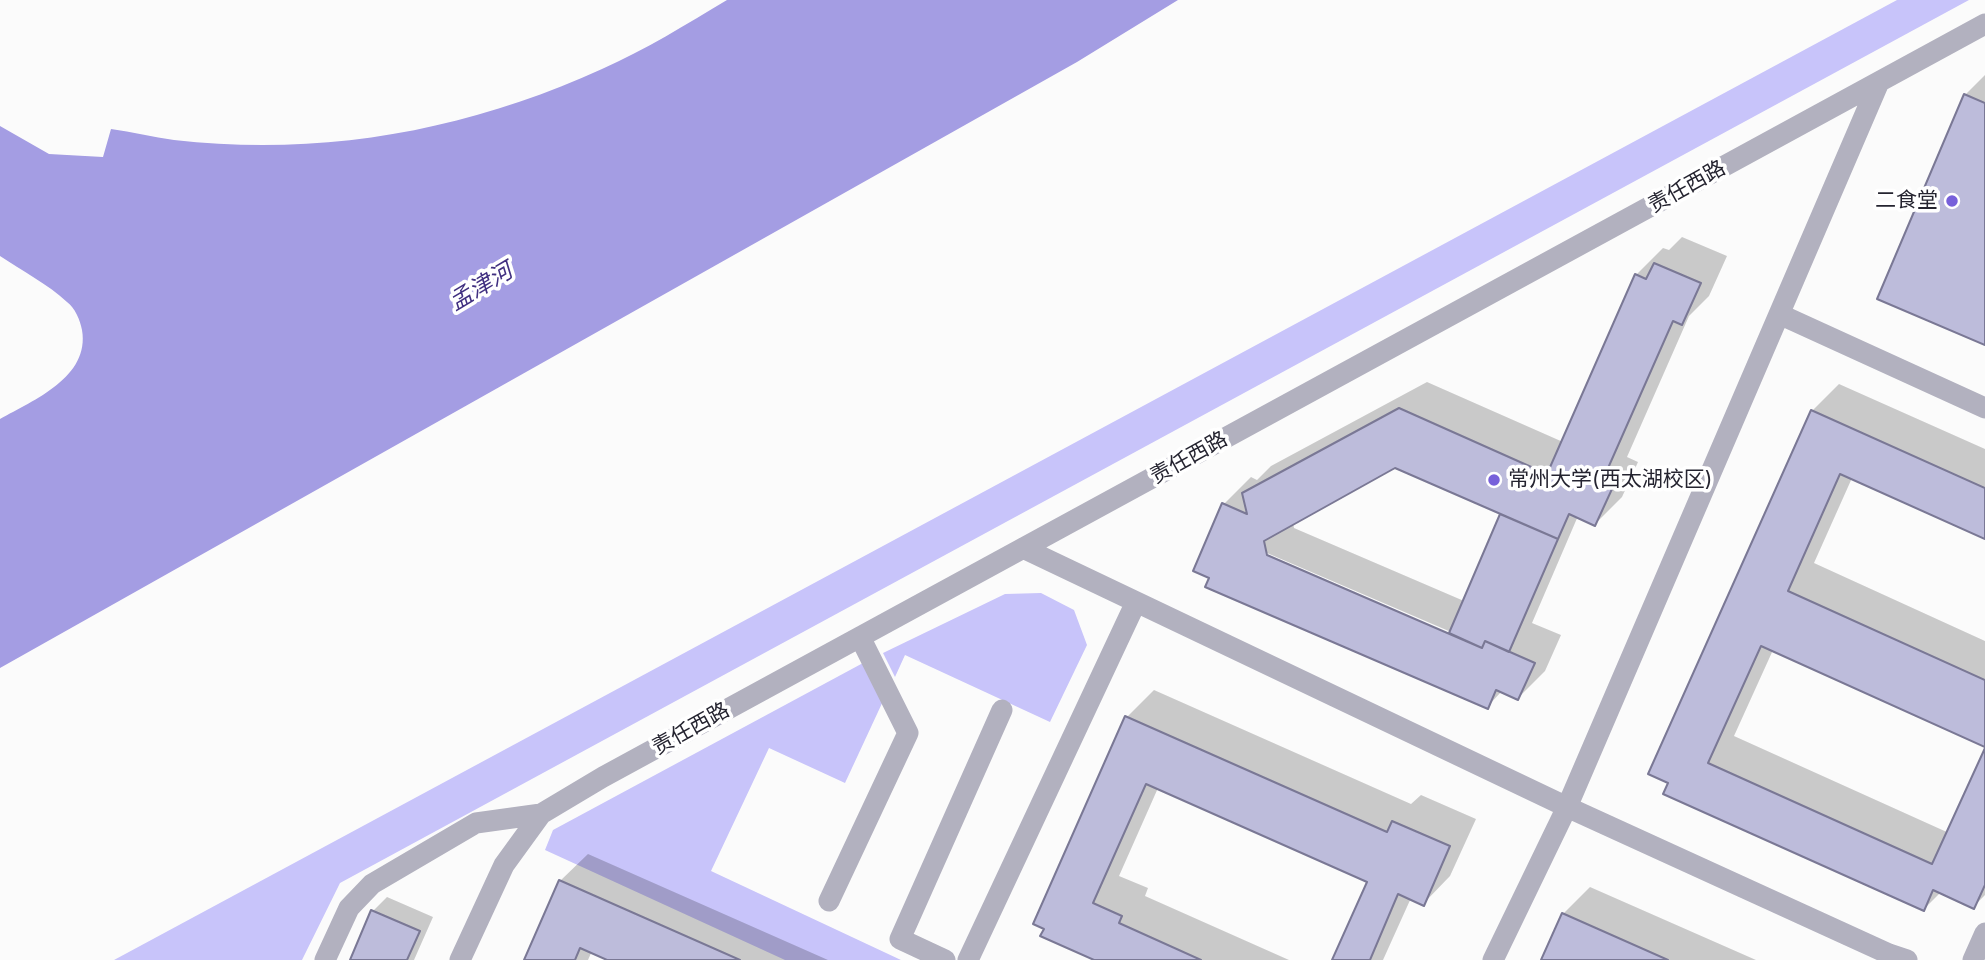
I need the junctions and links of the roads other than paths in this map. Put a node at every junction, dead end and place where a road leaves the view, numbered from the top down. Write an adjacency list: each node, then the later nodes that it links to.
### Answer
1 (1985, 24): 2 (lane, 责任西路)
2 (1879, 82): 3 (lane); 5 (lane, 责任西路)
3 (1779, 314): 4 (lane); 9 (lane)
4 (1985, 408)
5 (1023, 548): 6 (lane); 7 (lane, 责任西路)
6 (1136, 602): 9 (lane); 16 (lane)
7 (860, 637): 10 (lane, 责任西路); 11 (lane)
8 (1002, 710): 15 (lane)
9 (1567, 807): 17 (lane); 18 (lane)
10 (541, 814): 13 (lane); 14 (lane, 责任西路)
11 (830, 901)
12 (1985, 933): 19 (lane)
13 (325, 960)
14 (460, 960)
15 (945, 960)
16 (968, 960)
17 (1493, 960)
18 (1907, 960)
19 (1973, 960)

